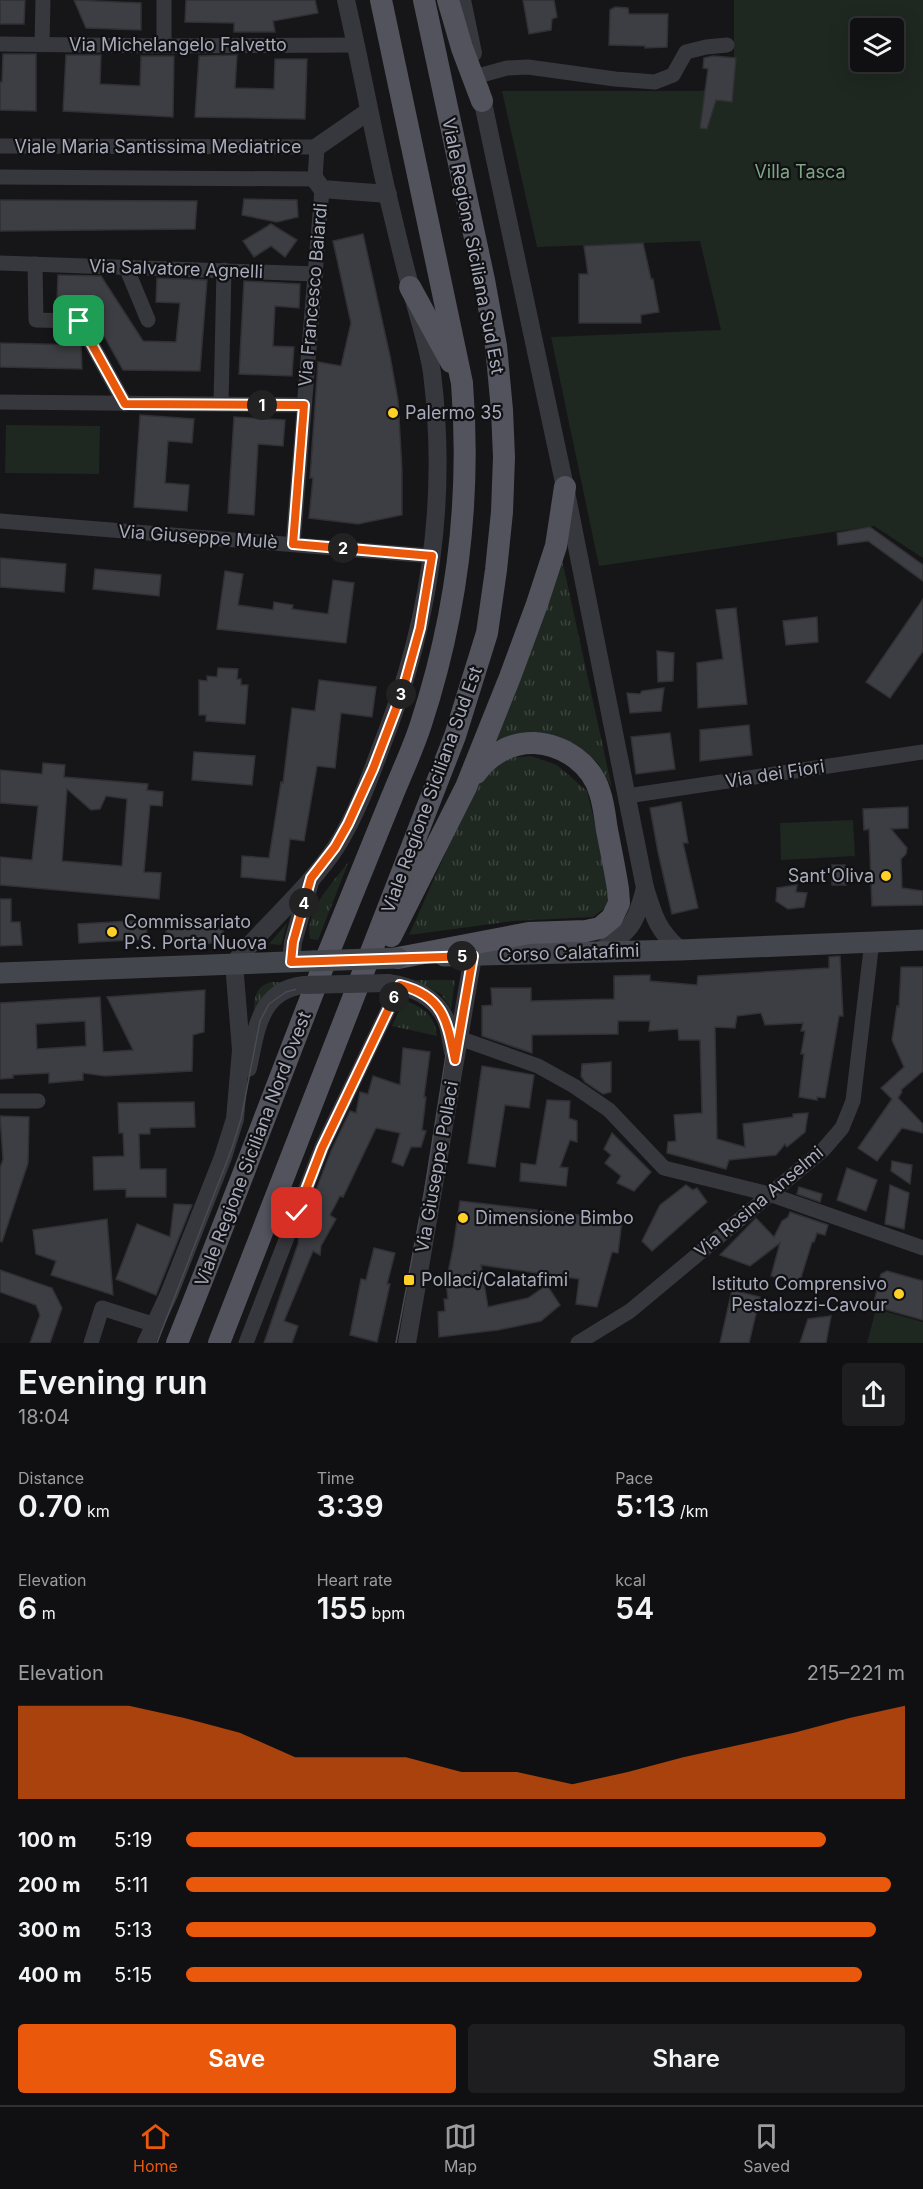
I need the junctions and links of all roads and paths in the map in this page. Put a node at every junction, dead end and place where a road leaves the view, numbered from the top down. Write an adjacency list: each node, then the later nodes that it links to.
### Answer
1 (43, 0): 9 (street)
2 (164, 0): 12 (street)
3 (346, 0): 10 (street)
4 (381, 0): 28 (main road, Viale Regione Siciliana Sud Est)
5 (424, 0): 54 (main road, Viale Regione Siciliana Sud Est)
6 (448, 0): 14 (main road)
7 (462, 0): 13 (street, Viale Regione Siciliana Sud Est)
8 (0, 44): 9 (street, Via Michelangelo Falvetto)
9 (42, 45): 12 (street, Via Michelangelo Falvetto)
10 (356, 45): 12 (street, Via Michelangelo Falvetto); 15 (street)
11 (727, 45): 13 (street)
12 (164, 46)
13 (478, 76): 14 (street, Viale Regione Siciliana Sud Est)
14 (482, 101): 33 (street, Viale Regione Siciliana Sud Est)
15 (369, 111): 17 (street, Viale Maria Santissima Mediatrice); 20 (street)
16 (0, 146): 17 (street, Viale Maria Santissima Mediatrice)
17 (317, 147): 19 (street, Viale Maria Santissima Mediatrice)
18 (0, 177): 19 (street, Viale Maria Santissima Mediatrice)
19 (319, 184): 20 (street, Viale Maria Santissima Mediatrice); 25 (street, Via Francesco Baiardi)
20 (388, 194): 26 (street)
21 (0, 263): 22 (street, Via Salvatore Agnelli)
22 (35, 264): 23 (street, Via Salvatore Agnelli); 30 (street)
23 (126, 267): 24 (street, Via Salvatore Agnelli); 27 (street)
24 (224, 270): 25 (street, Via Salvatore Agnelli); 31 (street)
25 (316, 274): 32 (street, Via Francesco Baiardi)
26 (410, 287): 28 (main road); 36 (street)
27 (148, 320)
28 (462, 383): 47 (main road, Viale Regione Siciliana Sud Est)
29 (0, 402): 30 (street)
30 (125, 404): 31 (street)
31 (221, 404): 32 (street)
32 (304, 405): 35 (street, Via Francesco Baiardi)
33 (565, 488): 38 (main road); 39 (street, Viale Regione Siciliana Sud Est)
34 (0, 521): 35 (street, Via Giuseppe Mulè)
35 (293, 544): 36 (street, Via Giuseppe Mulè)
36 (432, 556): 40 (street)
37 (923, 752): 39 (street, Via dei Fiori)
38 (466, 787): 48 (main road); 54 (main road)
39 (627, 796): 41 (street, Viale Regione Siciliana Sud Est)
40 (311, 878): 49 (street); 50 (street)
41 (645, 888): 44 (street, Viale Regione Siciliana Sud Est); 45 (street)
42 (923, 940): 43 (main road, Corso Calatafimi)
43 (872, 941): 44 (main road, Corso Calatafimi); 59 (street, Via Rosina Anselmi)
44 (680, 950): 45 (main road, Corso Calatafimi)
45 (597, 952): 46 (main road, Corso Calatafimi)
46 (473, 956): 48 (main road, Corso Calatafimi); 53 (street, Via Giuseppe Pollaci)
47 (320, 958): 48 (main road, Corso Calatafimi, bridge); 49 (main road, Corso Calatafimi); 62 (main road, Viale Regione Siciliana Nord Ovest)
48 (398, 958)
49 (291, 962): 50 (main road, Corso Calatafimi)
50 (234, 963): 51 (main road, Corso Calatafimi); 58 (street, Viale Regione Siciliana Nord Ovest)
51 (0, 973)
52 (394, 984): 55 (street); 58 (street, bridge); 66 (street)
53 (459, 1038): 55 (street, Via Giuseppe Pollaci); 59 (street)
54 (337, 1042): 65 (main road)
55 (455, 1060): 67 (street, Via Giuseppe Pollaci)
56 (0, 1101): 57 (street)
57 (38, 1101)
58 (235, 1119): 61 (street, Viale Regione Siciliana Nord Ovest)
59 (769, 1194): 60 (street); 68 (street, Via Rosina Anselmi)
60 (923, 1248)
61 (154, 1325): 63 (street); 64 (street, Viale Regione Siciliana Nord Ovest)
62 (177, 1340)
63 (91, 1343)
64 (147, 1343)
65 (219, 1343)
66 (246, 1343)
67 (407, 1343)
68 (578, 1343)

